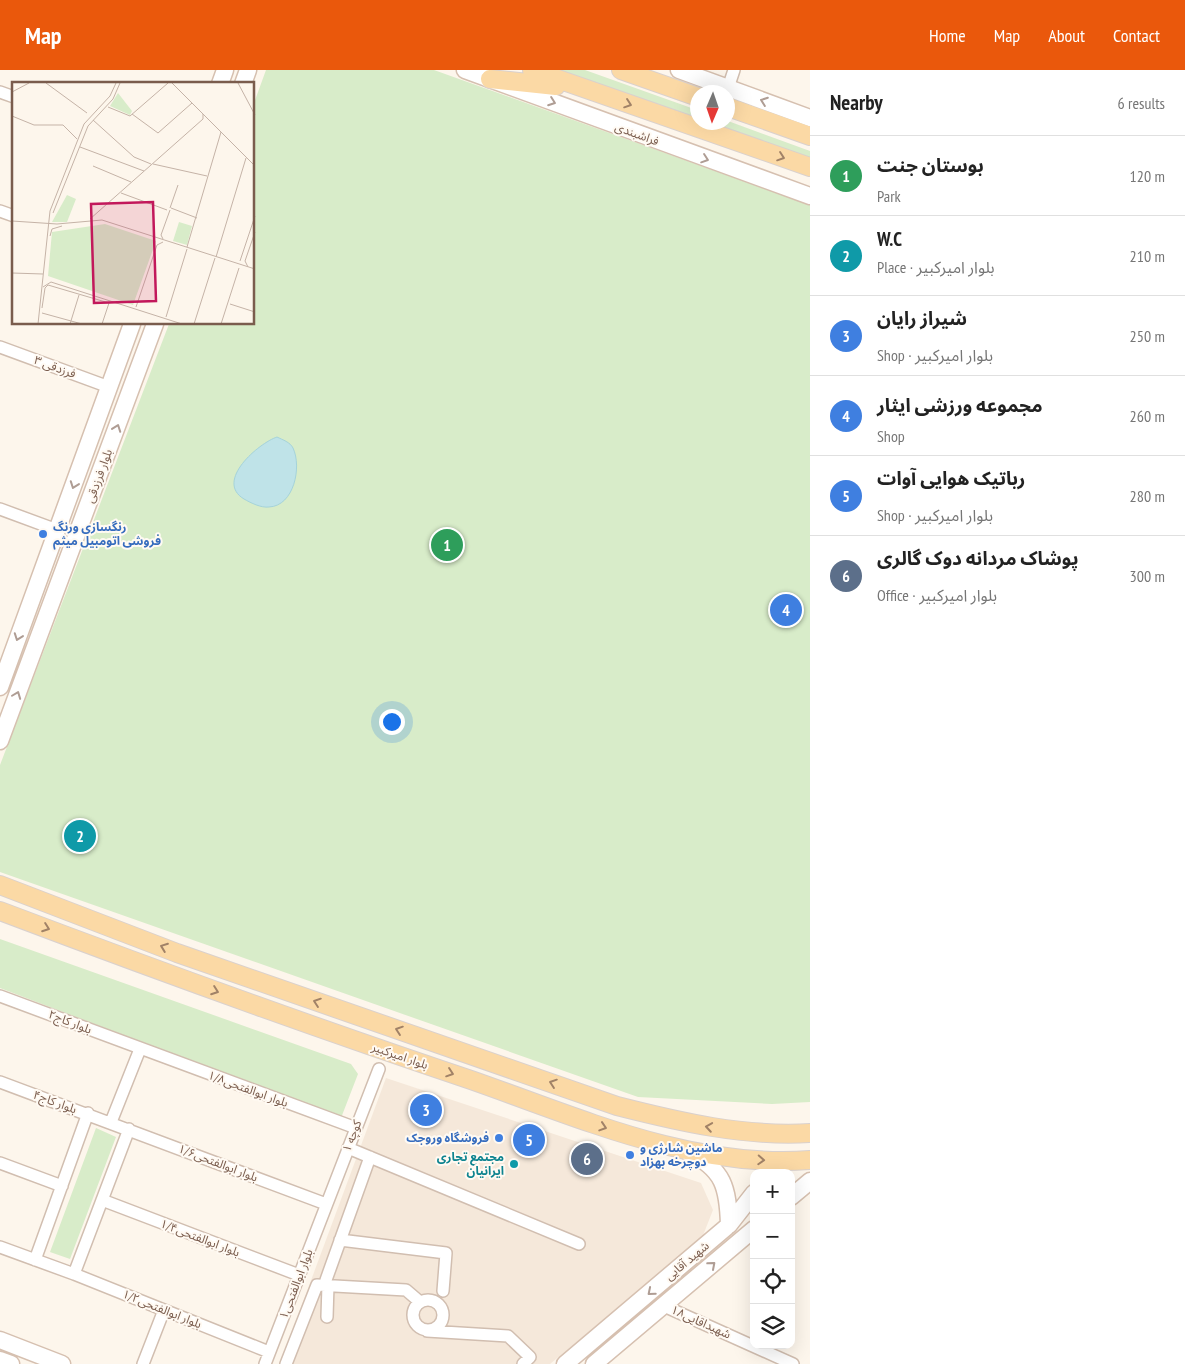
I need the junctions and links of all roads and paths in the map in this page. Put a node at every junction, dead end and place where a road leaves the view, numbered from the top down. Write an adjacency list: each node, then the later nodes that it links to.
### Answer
1 (225, 70): 9 (main road)
2 (248, 70): 10 (main road)
3 (465, 70): 8 (main road, فراشبندی)
4 (532, 70): 13 (main road, فراشبندی)
5 (622, 70): 15 (main road)
6 (679, 70): 11 (main road)
7 (734, 70): 12 (street)
8 (490, 79): 13 (main road); 20 (main road, فراشبندی, one-way to 20)
9 (221, 82)
10 (244, 82)
11 (720, 85)
12 (729, 85)
13 (582, 88): 19 (main road, فراشبندی, one-way to 19)
14 (735, 91): 17 (main road, one-way to 14)
15 (690, 94)
16 (735, 109): 18 (main road)
17 (810, 118)
18 (810, 136)
19 (810, 167)
20 (810, 196)
21 (0, 211): 22 (street)
22 (12, 215)
23 (132, 325): 26 (main road, بلوار فرزدقی)
24 (155, 325): 30 (main road, بلوار فرزدقی, one-way to 24)
25 (0, 347): 26 (street, فرزدقی ۳)
26 (109, 387): 28 (main road, بلوار فرزدقی, one-way to 28)
27 (0, 508): 28 (street)
28 (57, 530): 29 (main road, بلوار فرزدقی, one-way to 29)
29 (0, 687)
30 (0, 741)
31 (0, 885): 34 (main road, بلوار امیرکبیر, one-way to 31)
32 (0, 911): 35 (main road, بلوار امیرکبیر, one-way to 35)
33 (0, 996): 36 (street, بلوار کاج۲)
34 (363, 1018): 35 (main road); 43 (main road, بلوار امیرکبیر, one-way to 34)
35 (354, 1040): 45 (main road, بلوار امیرکبیر, one-way to 45)
36 (140, 1049): 40 (street); 41 (street, بلوار ابوالفتحی۱/۸)
37 (379, 1069): 41 (street, کوچه ۱)
38 (0, 1082): 39 (street, بلوار کاج۴)
39 (88, 1113): 40 (street, بلوار کاج۴); 50 (street)
40 (110, 1122): 42 (street, بلوار ابوالفتحی۱/۶)
41 (356, 1128): 44 (street, کوچه ۱)
42 (129, 1129): 53 (street); 54 (street, بلوار ابوالفتحی۱/۶)
43 (810, 1133)
44 (348, 1148): 46 (street); 54 (street, کوچه ۱)
45 (677, 1148): 47 (main road, بلوار امیرکبیر, one-way to 47); 55 (main road)
46 (370, 1158): 57 (street); 58 (street)
47 (810, 1160)
48 (0, 1163): 50 (street)
49 (810, 1181): 51 (main road)
50 (62, 1186): 60 (street)
51 (795, 1194)
52 (750, 1198): 55 (main road, شهید آقایی)
53 (102, 1200): 61 (street); 62 (street, بلوار ابوالفتحی۱/۴)
54 (326, 1204): 62 (street, بلوار ابوالفتحی۱)
55 (729, 1225): 80 (main road, شهید آقایی, one-way to 80)
56 (750, 1232): 66 (main road, شهید آقایی, one-way to 56)
57 (340, 1240): 63 (street); 64 (street)
58 (579, 1244)
59 (0, 1247): 60 (street, بلوار ابوالفتحی۱/۲)
60 (35, 1260): 61 (street, بلوار ابوالفتحی۱/۲)
61 (74, 1274): 67 (street, بلوار ابوالفتحی۱/۲)
62 (299, 1276): 71 (street, بلوار ابوالفتحی۱)
63 (327, 1283): 65 (street); 68 (street); 78 (street)
64 (443, 1290)
65 (420, 1302): 69 (street); 69 (street)
66 (664, 1306): 81 (main road, شهید آقایی); 82 (street, شهیداقایی۱۸)
67 (164, 1310): 71 (street, بلوار ابوالفتحی۱/۲); 76 (street)
68 (327, 1317)
69 (428, 1331): 79 (street)
70 (0, 1340): 72 (main road)
71 (270, 1352): 77 (street, بلوار ابوالفتحی۱)
72 (30, 1359): 75 (main road)
73 (0, 1360): 74 (main road)
74 (11, 1364)
75 (62, 1364)
76 (143, 1364)
77 (265, 1364)
78 (286, 1364)
79 (523, 1364)
80 (565, 1364)
81 (594, 1364)
82 (793, 1364)

